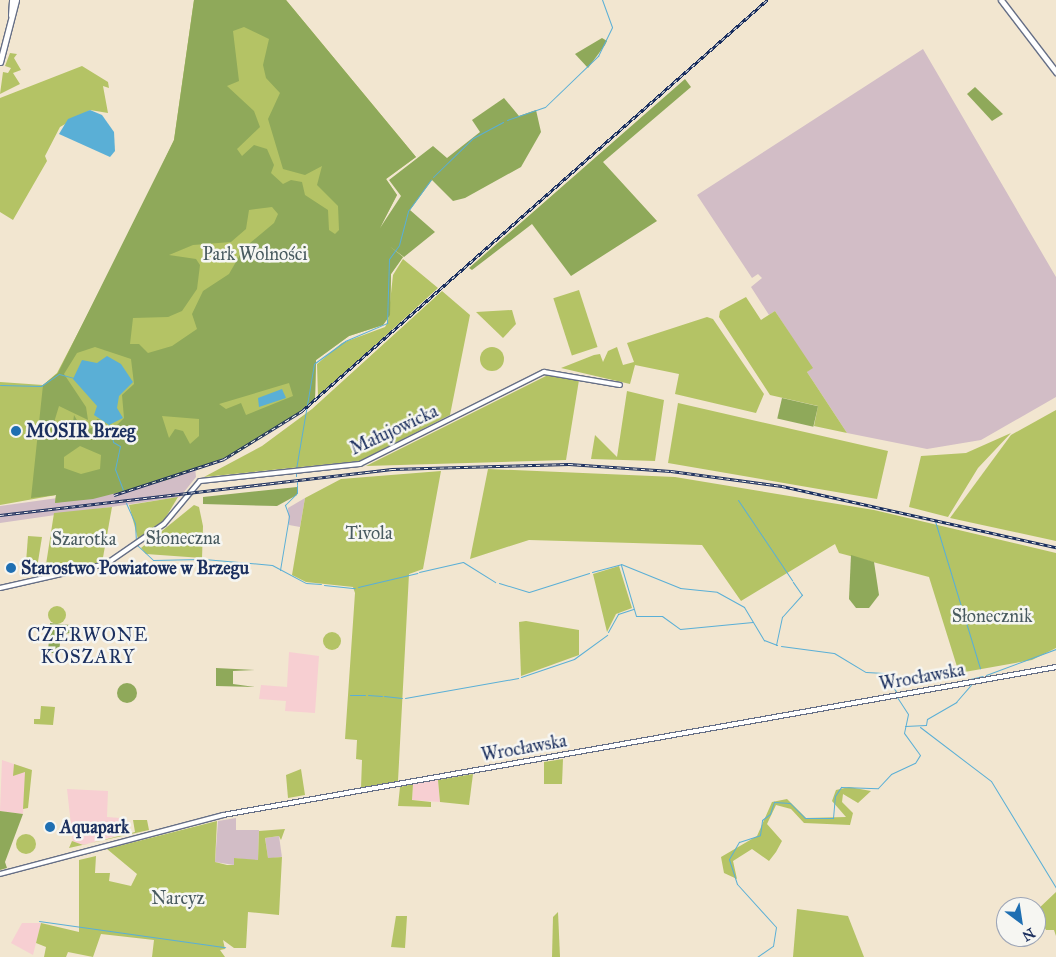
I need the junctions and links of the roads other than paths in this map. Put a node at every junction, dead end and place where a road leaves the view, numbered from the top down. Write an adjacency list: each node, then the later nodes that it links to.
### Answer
1 (14, 0): 3 (main road)
2 (1001, 0): 4 (main road)
3 (0, 62)
4 (1056, 72)
5 (620, 385): 6 (street, Małujowicka)
6 (0, 588)
7 (1056, 667): 8 (street, Wrocławska)
8 (0, 874)

